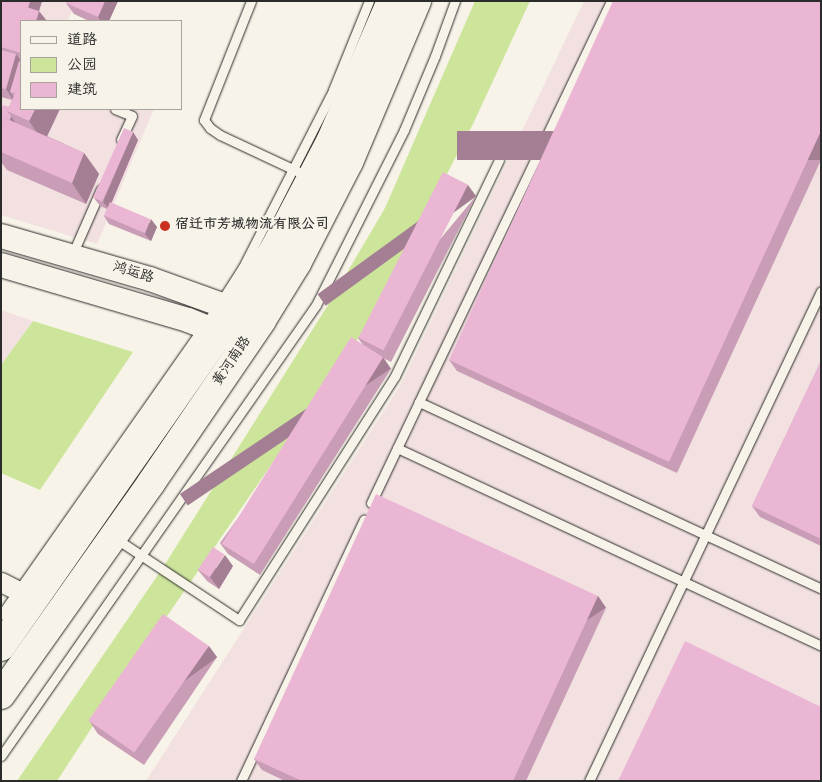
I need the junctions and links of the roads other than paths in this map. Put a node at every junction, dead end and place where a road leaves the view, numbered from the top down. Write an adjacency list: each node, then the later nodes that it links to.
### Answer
1 (251, 1): 10 (lane)
2 (369, 1): 10 (lane)
3 (391, 1): 10 (main road, 黄河南路)
4 (417, 1): 17 (main road, 黄河南路)
5 (455, 1): 24 (lane)
6 (611, 1): 20 (lane)
7 (117, 110): 8 (lane)
8 (117, 151)
9 (500, 160): 24 (lane)
10 (303, 174): 16 (main road, 黄河南路)
11 (106, 177): 13 (lane)
12 (1, 236): 13 (street, 鸿运路)
13 (72, 256): 16 (street, 鸿运路)
14 (2, 268): 18 (street, 鸿运路)
15 (821, 291): 22 (lane)
16 (229, 306): 17 (street, 鸿运路); 18 (main road, 黄河南路)
17 (262, 320): 19 (main road, 黄河南路)
18 (211, 329): 19 (street, 鸿运路); 27 (main road, 黄河南路)
19 (245, 344): 23 (main road, 黄河南路)
20 (419, 402): 21 (lane); 22 (lane)
21 (397, 448): 25 (lane); 33 (lane)
22 (706, 534): 25 (lane); 26 (lane)
23 (113, 536): 24 (lane); 31 (main road, 黄河南路)
24 (142, 556): 32 (lane)
25 (684, 582): 30 (lane); 34 (lane)
26 (821, 589)
27 (18, 591): 28 (lane); 29 (main road, 黄河南路)
28 (1, 615)
29 (1, 646)
30 (821, 646)
31 (1, 696)
32 (1, 756)
33 (241, 781)
34 (589, 781)

